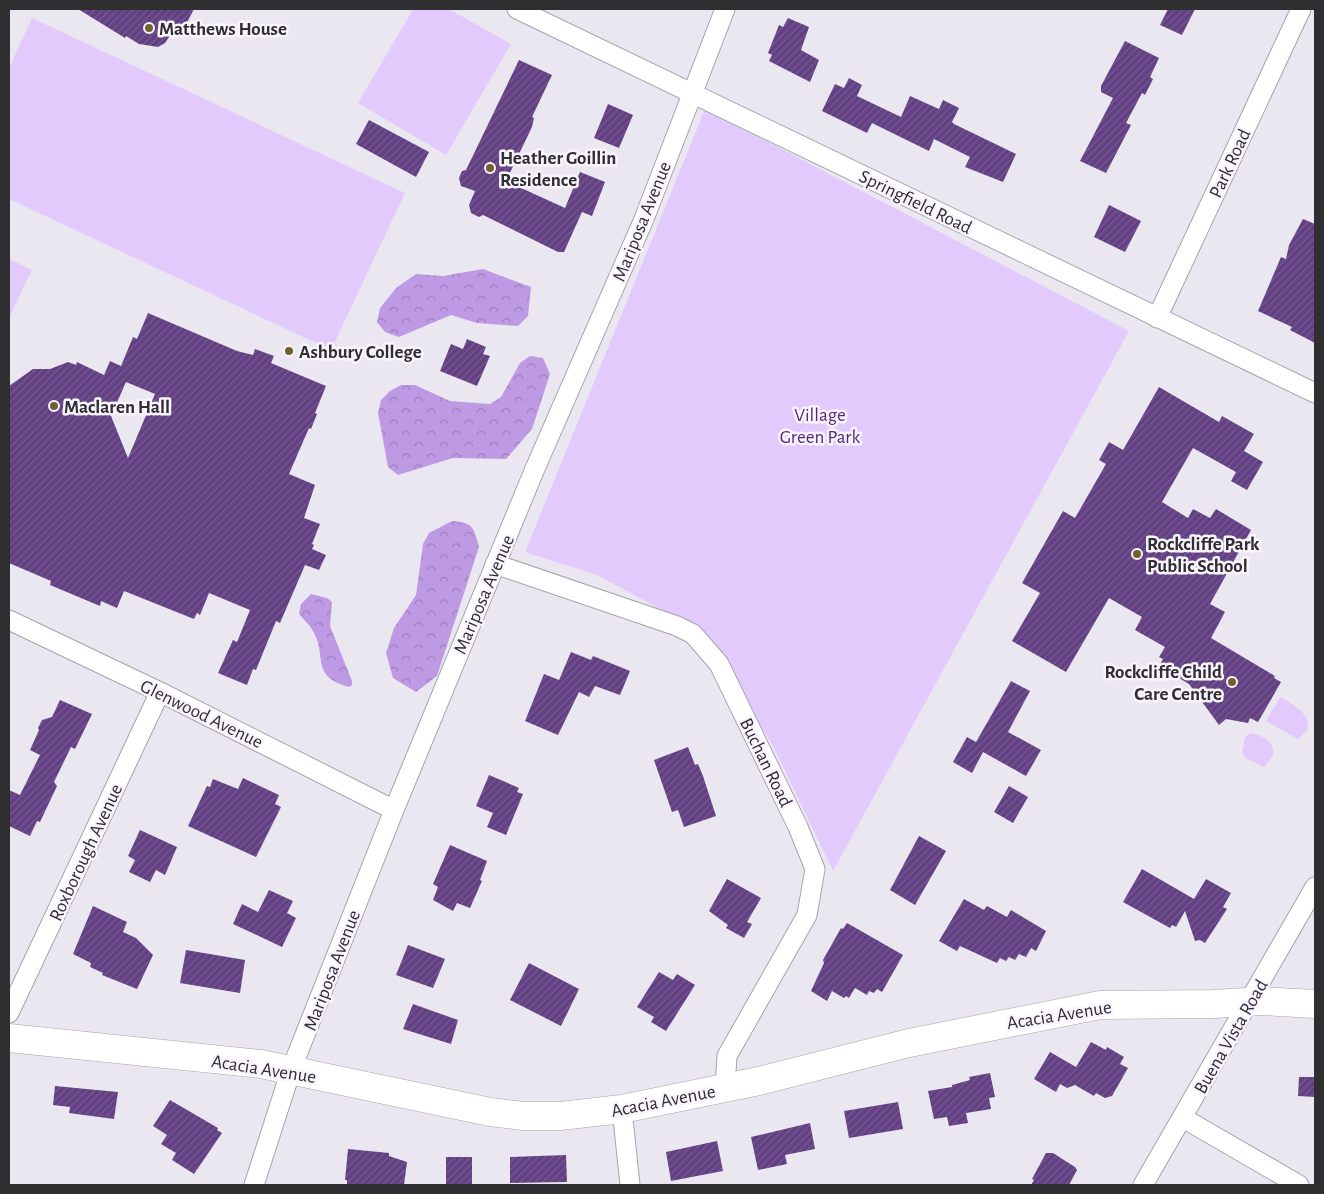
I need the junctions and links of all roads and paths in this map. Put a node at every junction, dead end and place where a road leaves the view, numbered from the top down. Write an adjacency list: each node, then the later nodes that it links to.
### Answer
1 (517, 9): 4 (street, Springfield Road)
2 (725, 9): 4 (street, Mariposa Avenue)
3 (1301, 9): 5 (street, Park Road)
4 (692, 92): 5 (street, Springfield Road); 7 (street, Mariposa Avenue)
5 (1157, 318): 6 (street, Springfield Road)
6 (1315, 393)
7 (496, 564): 10 (street, Mariposa Avenue); 17 (street, Buchan Road)
8 (9, 620): 9 (street, Glenwood Avenue)
9 (160, 692): 10 (street, Glenwood Avenue); 14 (street, Roxborough Avenue)
10 (394, 810): 16 (street, Mariposa Avenue)
11 (1315, 886): 12 (street, Buena Vista Road)
12 (1249, 1002): 13 (street, Acacia Avenue); 17 (street, Acacia Avenue); 19 (street, Buena Vista Road)
13 (1315, 1004)
14 (9, 1013)
15 (9, 1038): 16 (street, Acacia Avenue)
16 (291, 1070): 18 (street, Acacia Avenue); 20 (street, Mariposa Avenue)
17 (725, 1087): 18 (street, Acacia Avenue)
18 (622, 1110): 21 (street)
19 (1183, 1118): 22 (street, Buena Vista Road); 23 (street)
20 (256, 1184)
21 (630, 1185)
22 (1143, 1185)
23 (1299, 1185)

